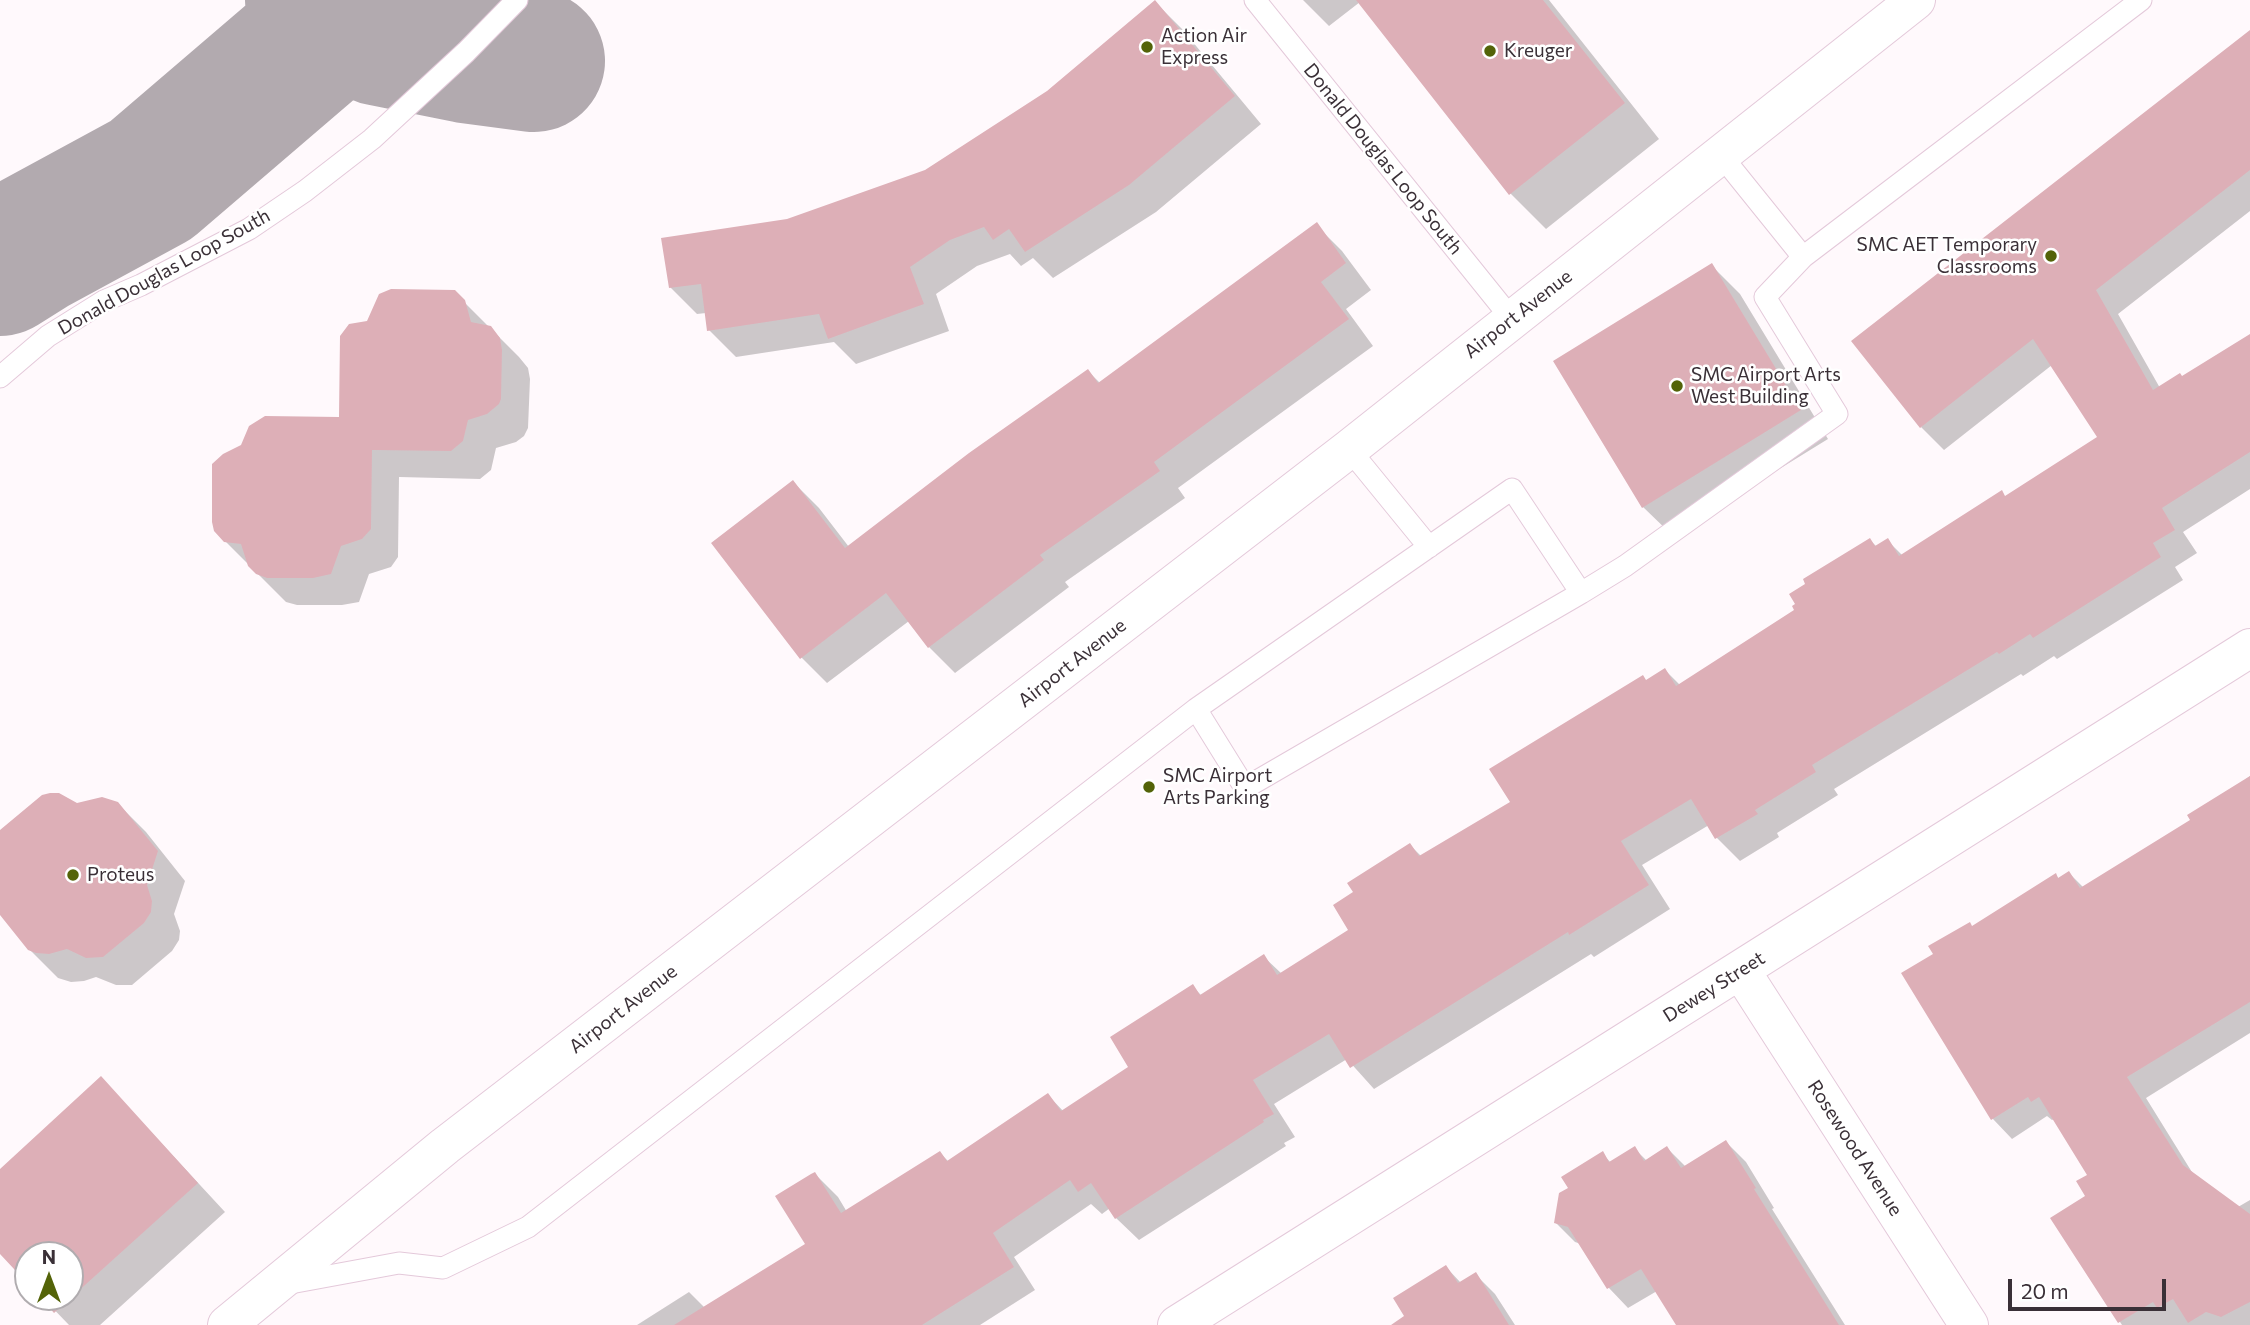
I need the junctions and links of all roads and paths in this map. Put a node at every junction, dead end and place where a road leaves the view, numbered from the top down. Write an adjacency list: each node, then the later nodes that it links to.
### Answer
1 (517, 0): 8 (lane, Donald Douglas Loop South)
2 (1255, 0): 7 (lane, Donald Douglas Loop South)
3 (1916, 0): 5 (street, Airport Avenue)
4 (2141, 0): 6 (lane)
5 (1720, 155): 6 (lane); 7 (street, Airport Avenue)
6 (1802, 257): 11 (lane)
7 (1511, 318): 9 (street, Airport Avenue)
8 (0, 377)
9 (1349, 449): 10 (lane); 15 (street, Airport Avenue)
10 (1429, 547): 11 (lane); 13 (lane)
11 (1581, 593): 13 (lane)
12 (2250, 648): 14 (street, Dewey Street)
13 (1196, 709): 15 (lane)
14 (1741, 971): 17 (street, Dewey Street); 18 (street, Rosewood Avenue)
15 (276, 1286): 16 (street, Airport Avenue)
16 (227, 1325)
17 (1178, 1325)
18 (1969, 1325)

